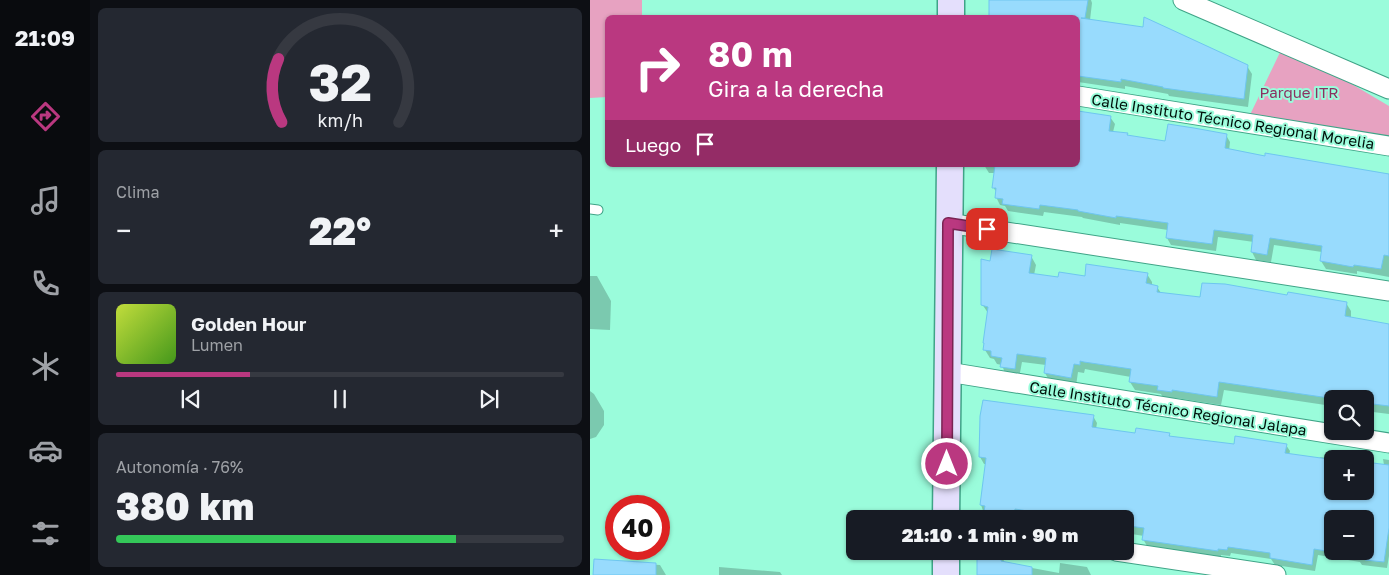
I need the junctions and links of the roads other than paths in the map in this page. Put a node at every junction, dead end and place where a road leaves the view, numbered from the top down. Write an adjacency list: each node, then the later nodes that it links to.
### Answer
1 (951, 0): 3 (street)
2 (1183, 0): 4 (street)
3 (951, 15)
4 (1389, 89)
5 (1080, 96): 6 (street, Calle Instituto Técnico Regional Morelia)
6 (1389, 146)
7 (950, 167): 8 (street)
8 (948, 223): 9 (street); 10 (street)
9 (1389, 291)
10 (948, 372): 11 (street, Calle Instituto Técnico Regional Jalapa); 12 (street)
11 (1389, 443)
12 (946, 510)
13 (1134, 554): 16 (street)
14 (946, 560): 15 (street)
15 (946, 575)
16 (1276, 575)

